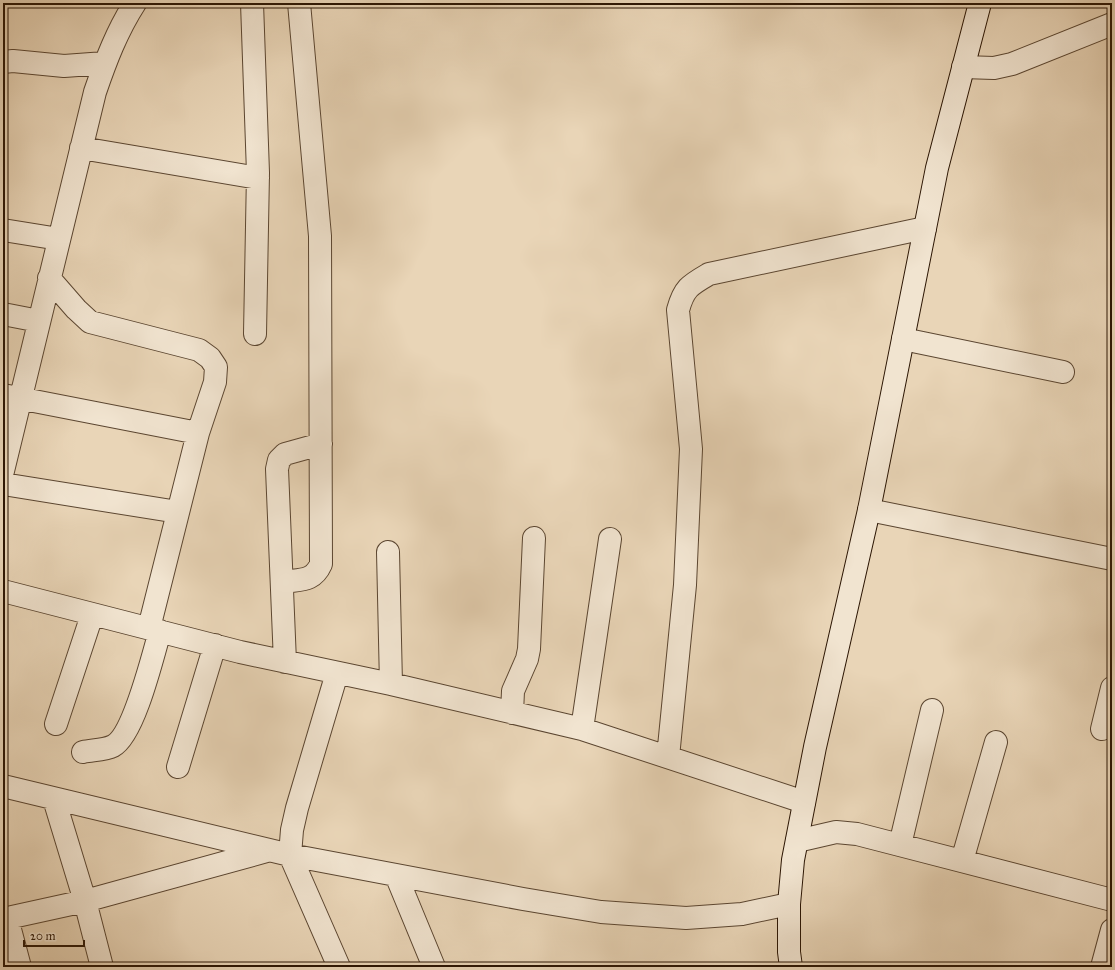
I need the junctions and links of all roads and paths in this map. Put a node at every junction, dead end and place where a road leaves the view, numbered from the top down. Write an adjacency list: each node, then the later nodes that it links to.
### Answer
1 (135, 3): 7 (street)
2 (252, 3): 10 (street)
3 (299, 3): 22 (street)
4 (980, 3): 8 (street)
5 (1112, 24): 8 (street)
6 (3, 62): 7 (street)
7 (105, 63): 9 (street)
8 (963, 67): 11 (street)
9 (81, 148): 10 (street); 13 (street)
10 (258, 178): 17 (street)
11 (925, 228): 18 (street); 47 (street)
12 (3, 230): 13 (street)
13 (59, 239): 14 (street)
14 (49, 278): 16 (street); 21 (street)
15 (3, 314): 16 (street)
16 (39, 321): 20 (street)
17 (255, 334)
18 (903, 340): 19 (street); 25 (street)
19 (1063, 372)
20 (12, 397): 21 (street); 23 (street)
21 (198, 433): 26 (street)
22 (321, 444): 31 (street); 31 (street)
23 (3, 471)
24 (3, 484): 26 (street)
25 (869, 510): 30 (street); 51 (street)
26 (178, 512): 34 (street)
27 (534, 538): 41 (street)
28 (610, 539): 43 (street)
29 (388, 552): 38 (street)
30 (1112, 559)
31 (283, 582): 36 (street)
32 (3, 591): 33 (street)
33 (92, 615): 34 (street); 42 (street)
34 (155, 630): 35 (street); 46 (street)
35 (215, 645): 36 (street); 48 (street)
36 (285, 662): 37 (street)
37 (337, 673): 38 (street); 54 (street)
38 (391, 684): 41 (street)
39 (1112, 688): 44 (street)
40 (932, 710): 53 (street)
41 (512, 713): 43 (street)
42 (56, 724)
43 (582, 729): 47 (street)
44 (1102, 729)
45 (996, 742): 55 (street)
46 (83, 752)
47 (668, 757): 51 (street)
48 (178, 767)
49 (3, 786): 50 (street)
50 (54, 799): 54 (street); 58 (street)
51 (804, 802): 52 (street)
52 (797, 840): 53 (street); 59 (street)
53 (900, 845): 55 (street)
54 (280, 853): 56 (street); 58 (street); 64 (street)
55 (962, 861): 57 (street)
56 (396, 876): 59 (street); 65 (street)
57 (1112, 900)
58 (85, 901): 60 (street); 63 (street)
59 (789, 904): 66 (street)
60 (5, 918): 62 (street)
61 (1112, 930): 67 (street)
62 (20, 967)
63 (102, 967)
64 (339, 967)
65 (434, 967)
66 (791, 967)
67 (1102, 967)

